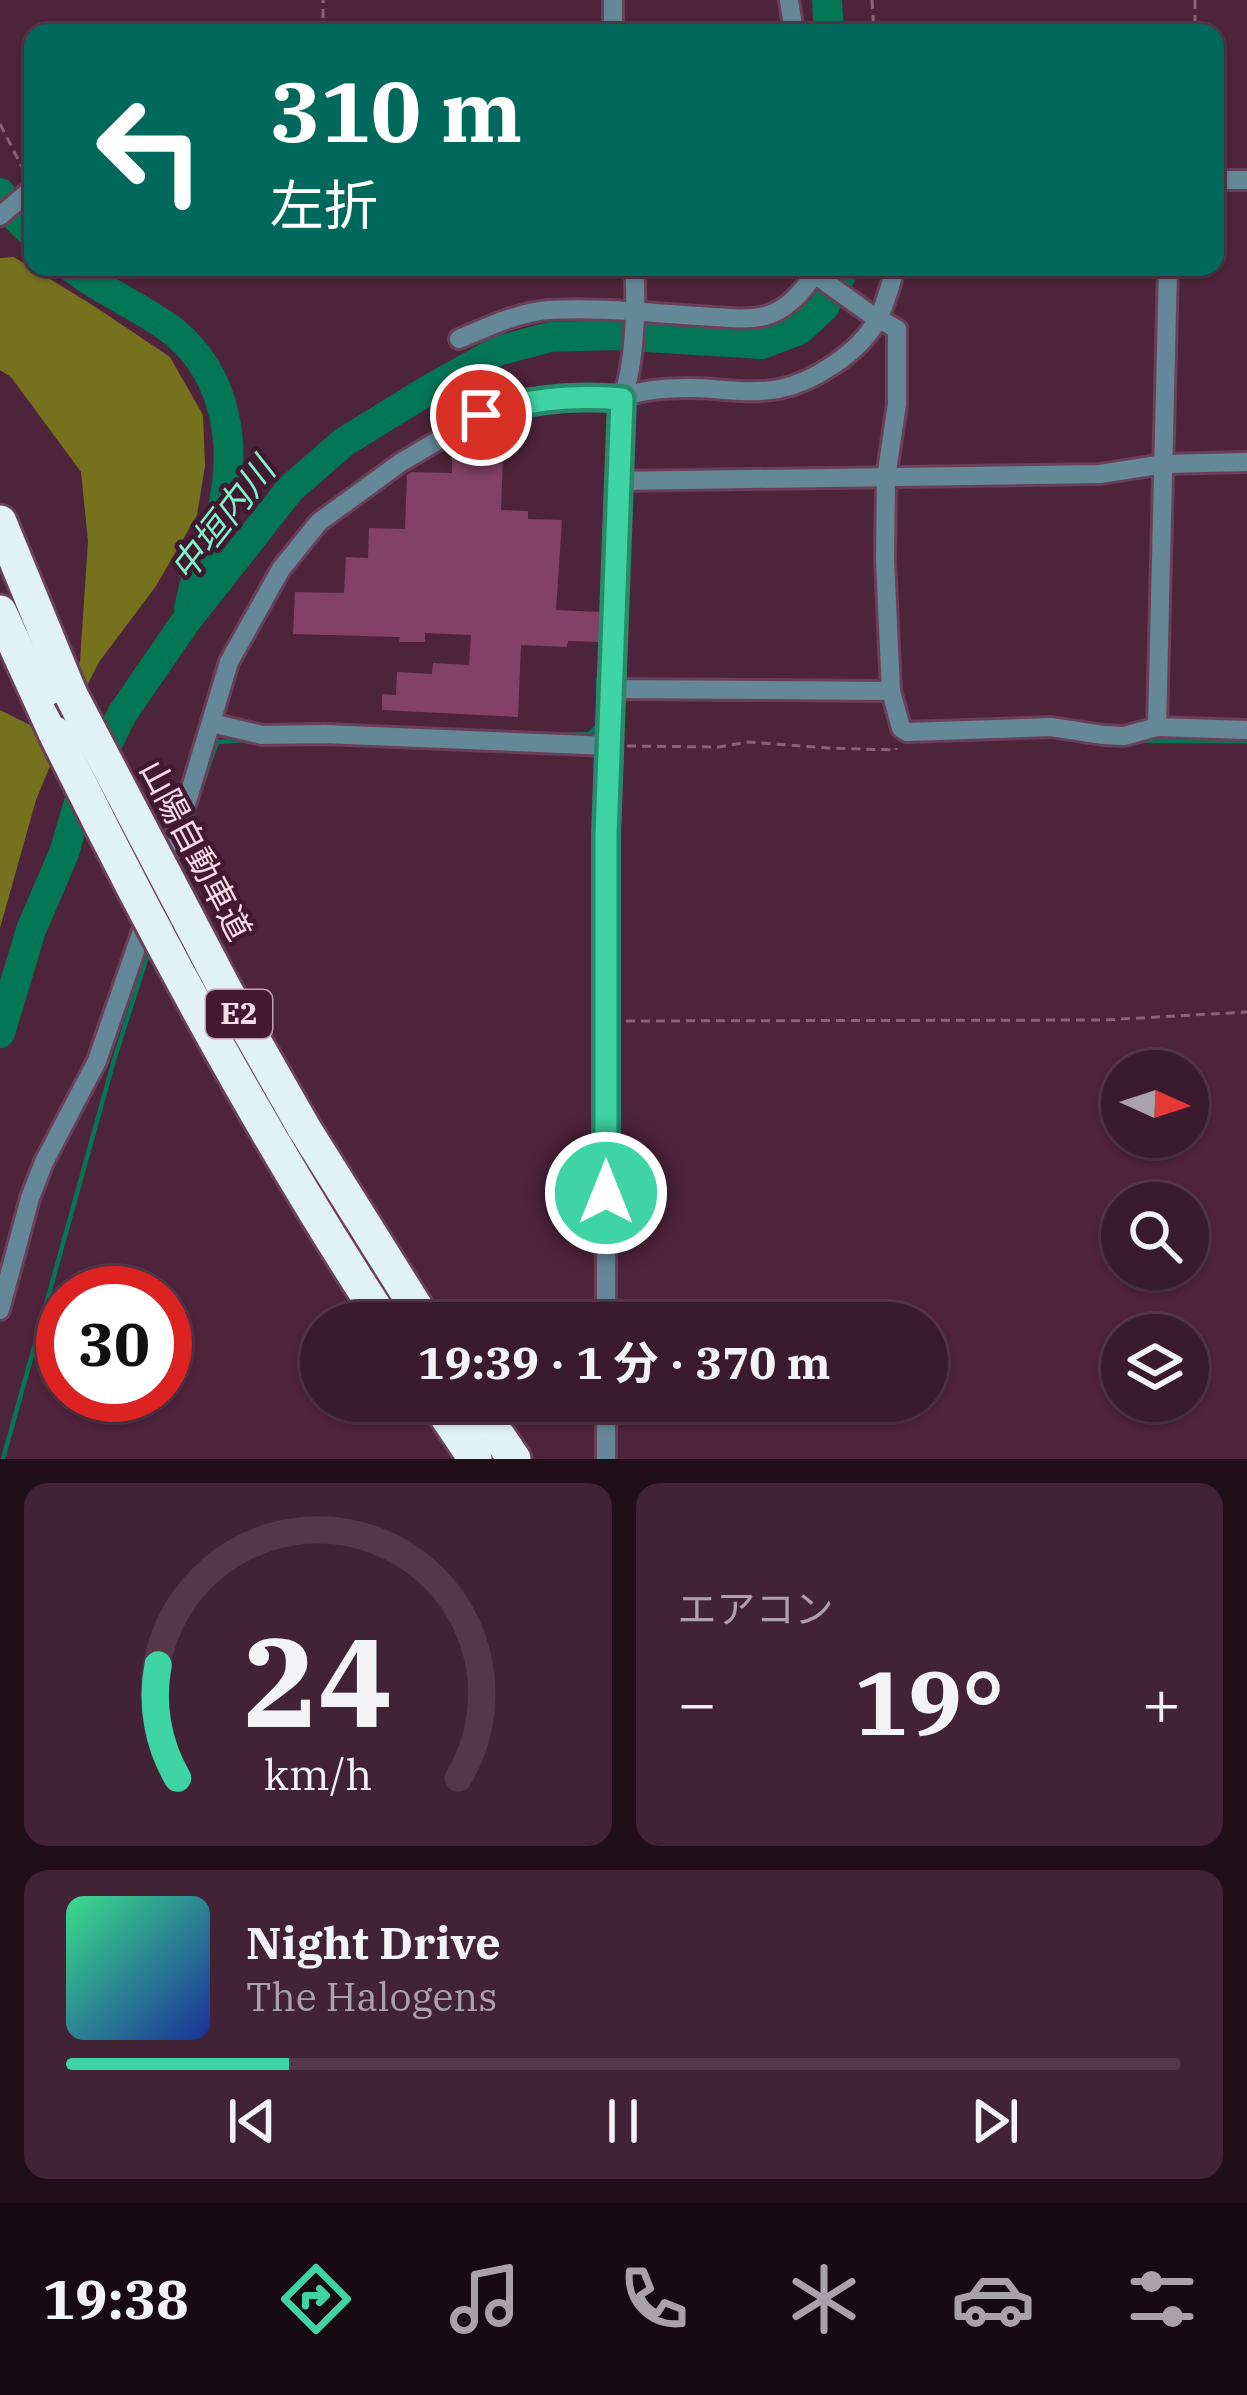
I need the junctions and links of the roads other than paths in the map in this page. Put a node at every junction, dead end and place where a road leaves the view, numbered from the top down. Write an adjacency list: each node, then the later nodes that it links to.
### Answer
1 (24, 196): 2 (street)
2 (0, 216)
3 (634, 276): 8 (street)
4 (816, 276): 8 (street)
5 (822, 276): 9 (street)
6 (892, 276): 9 (street)
7 (1168, 276): 13 (street)
8 (634, 315): 10 (street); 11 (street)
9 (874, 316): 11 (street); 14 (street)
10 (459, 339)
11 (624, 394): 15 (street); 20 (street)
12 (1247, 462): 13 (street)
13 (1164, 464): 14 (street); 21 (street)
14 (886, 478): 15 (street); 19 (street)
15 (617, 481): 18 (street)
16 (0, 522): 25 (highway, 山陽自動車道 / E2, bridge)
17 (0, 612): 24 (highway, E2, bridge)
18 (613, 688): 19 (street); 23 (street)
19 (891, 692): 21 (street)
20 (211, 723): 23 (street); 27 (street)
21 (1157, 727): 22 (street)
22 (1247, 730)
23 (610, 746): 26 (street)
24 (372, 1302)
25 (412, 1302)
26 (606, 1302)
27 (0, 1310)
28 (450, 1422): 31 (highway)
29 (489, 1422): 32 (highway)
30 (606, 1422): 33 (street)
31 (476, 1459)
32 (514, 1459)
33 (606, 1459)

